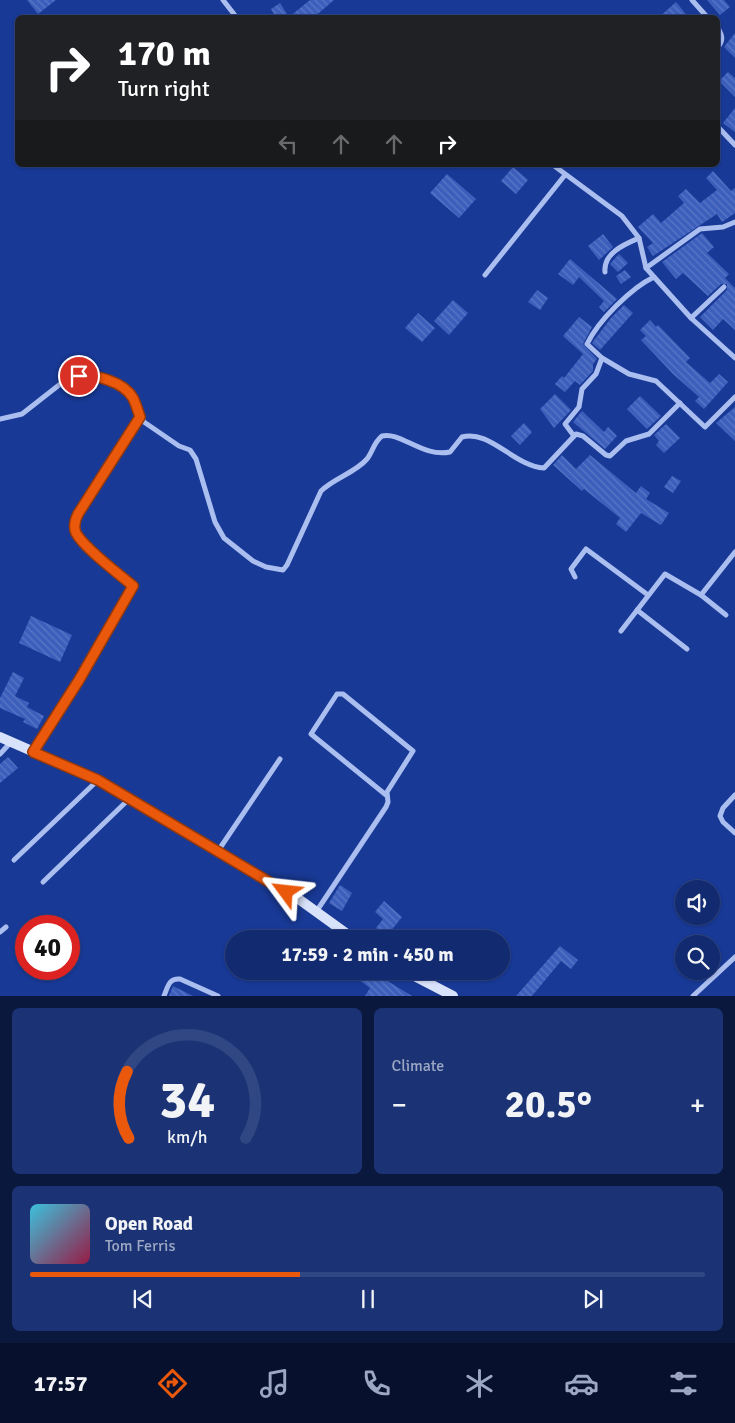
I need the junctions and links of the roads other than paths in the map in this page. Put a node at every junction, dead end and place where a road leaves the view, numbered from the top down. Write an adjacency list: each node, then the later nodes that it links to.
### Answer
1 (223, 0): 3 (street)
2 (692, 0): 4 (street)
3 (235, 15)
4 (705, 15)
5 (720, 32): 6 (street)
6 (720, 44)
7 (720, 129): 8 (street)
8 (735, 145)
9 (555, 167): 10 (street)
10 (565, 175): 12 (street); 15 (street)
11 (735, 222): 13 (street)
12 (639, 238): 13 (street); 14 (street)
13 (646, 268): 16 (street)
14 (605, 272)
15 (484, 275)
16 (654, 276): 18 (street); 19 (street)
17 (724, 287): 18 (street)
18 (691, 318): 20 (street)
19 (602, 358): 22 (street); 25 (street)
20 (735, 358)
21 (735, 398): 22 (street)
22 (680, 403): 25 (street)
23 (140, 417): 24 (street); 25 (street); 36 (street)
24 (0, 419)
25 (574, 436)
26 (735, 552): 29 (street)
27 (574, 577): 28 (street)
28 (648, 595): 29 (street); 30 (street)
29 (702, 595): 31 (street)
30 (637, 610): 32 (street); 33 (street)
31 (726, 615)
32 (621, 631)
33 (687, 649)
34 (0, 737): 35 (street)
35 (12, 742): 36 (street); 37 (street)
36 (33, 752): 39 (street)
37 (0, 754)
38 (280, 759): 44 (street)
39 (98, 780): 42 (street); 45 (street)
40 (735, 794): 43 (street)
41 (386, 795): 41 (street); 47 (street)
42 (129, 799): 44 (street); 46 (street)
43 (735, 833)
44 (218, 851): 47 (street)
45 (14, 860)
46 (43, 882)
47 (316, 912): 49 (street)
48 (6, 927): 50 (street)
49 (341, 930)
50 (0, 932)
51 (735, 957): 56 (street)
52 (422, 980): 55 (street)
53 (217, 995): 54 (street)
54 (164, 996)
55 (453, 996)
56 (692, 996)

